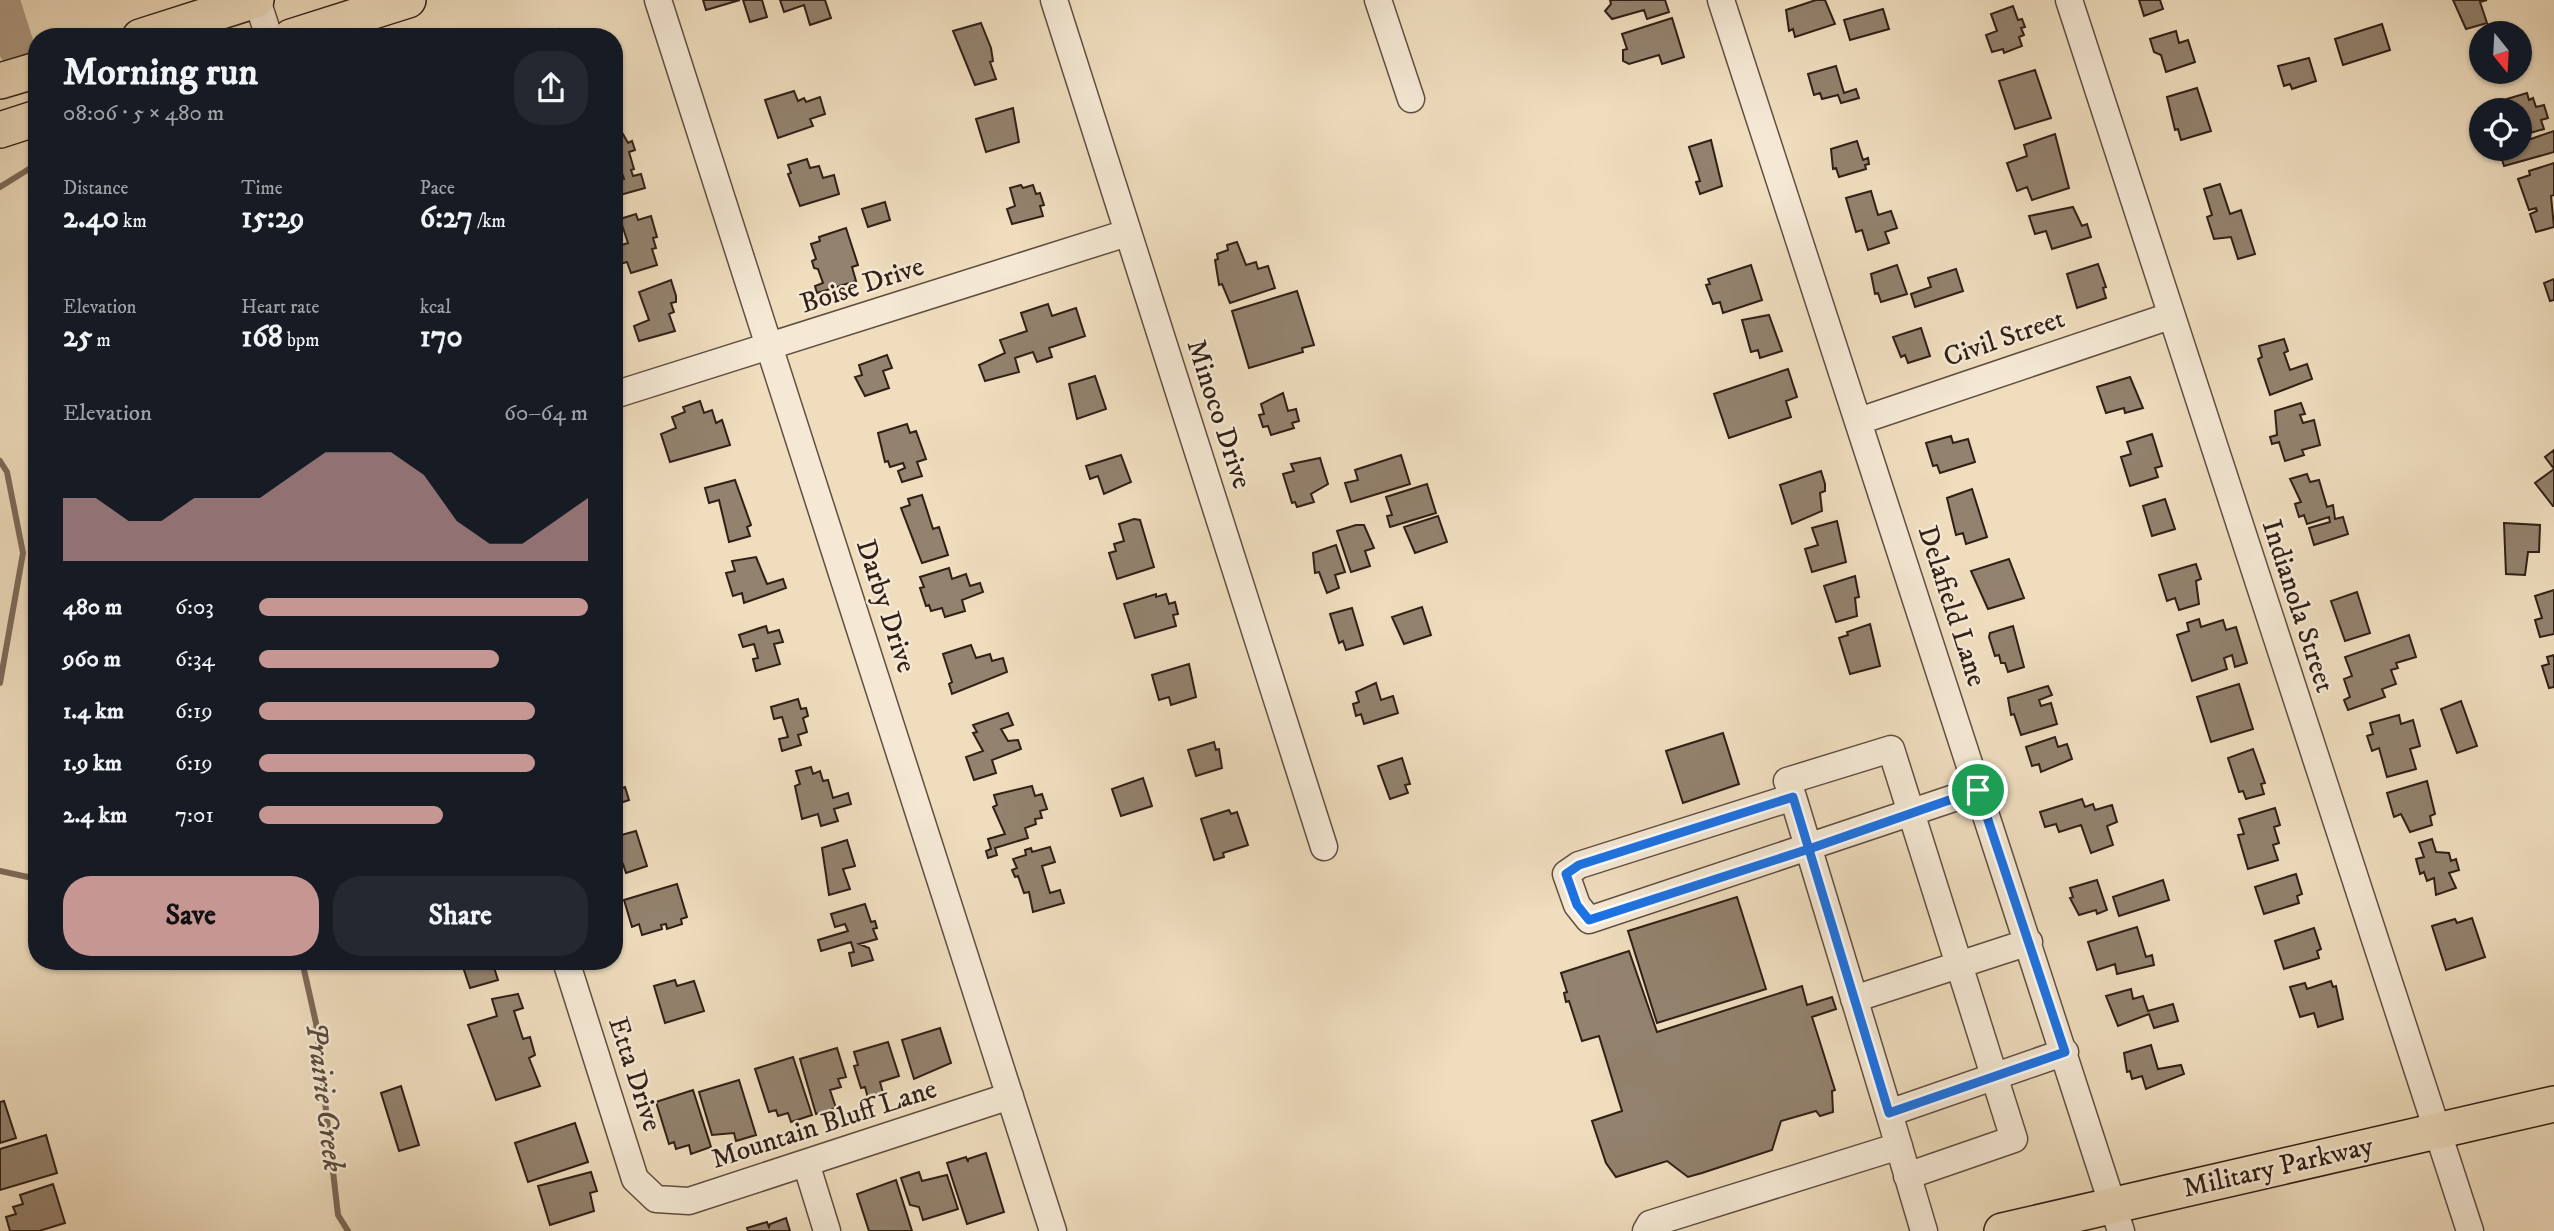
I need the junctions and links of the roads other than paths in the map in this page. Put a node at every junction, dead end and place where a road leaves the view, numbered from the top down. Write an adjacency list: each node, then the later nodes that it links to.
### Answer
1 (256, 0): 8 (main road); 9 (street)
2 (408, 0): 10 (main road)
3 (658, 0): 18 (street, Darby Drive)
4 (1054, 0): 16 (street, Minoco Drive)
5 (1378, 0): 13 (street)
6 (1721, 0): 20 (street, Delafield Lane)
7 (2069, 0): 17 (street, Indianola Street)
8 (168, 28)
9 (266, 28)
10 (319, 28)
11 (28, 73): 12 (main road)
12 (0, 81)
13 (1411, 99)
14 (28, 121): 15 (main road)
15 (0, 130)
16 (1128, 233): 18 (street, Boise Drive); 24 (street, Minoco Drive)
17 (2170, 316): 20 (street, Civil Street); 35 (street, Indianola Street)
18 (770, 347): 19 (street, Boise Drive); 32 (street, Darby Drive)
19 (623, 392)
20 (1859, 421): 21 (street, Delafield Lane)
21 (1978, 790): 23 (street); 26 (street, Delafield Lane)
22 (1793, 797): 23 (street); 25 (street); 25 (street)
23 (1911, 812): 25 (street); 27 (street)
24 (1324, 847)
25 (1809, 849): 29 (street)
26 (2029, 942): 27 (street); 30 (street, Delafield Lane)
27 (1959, 966): 29 (street); 31 (street)
28 (569, 970): 39 (street, Etta Drive)
29 (1854, 999): 34 (street)
30 (2065, 1052): 31 (street); 40 (street, Delafield Lane)
31 (1995, 1076): 34 (street); 38 (street)
32 (1010, 1096): 37 (street, Mountain Bluff Lane); 42 (street, Darby Drive)
33 (2554, 1104): 35 (main road, Military Parkway)
34 (1889, 1113): 36 (street)
35 (2437, 1131): 40 (main road, Military Parkway); 46 (street, Indianola Street)
36 (1899, 1146): 38 (street); 43 (street)
37 (806, 1163): 39 (street, Mountain Bluff Lane); 41 (street)
38 (1907, 1176): 44 (street)
39 (656, 1199)
40 (2117, 1218): 45 (main road, Military Parkway)
41 (827, 1231)
42 (1053, 1231)
43 (1646, 1231)
44 (1924, 1231)
45 (2003, 1231)
46 (2470, 1231)

